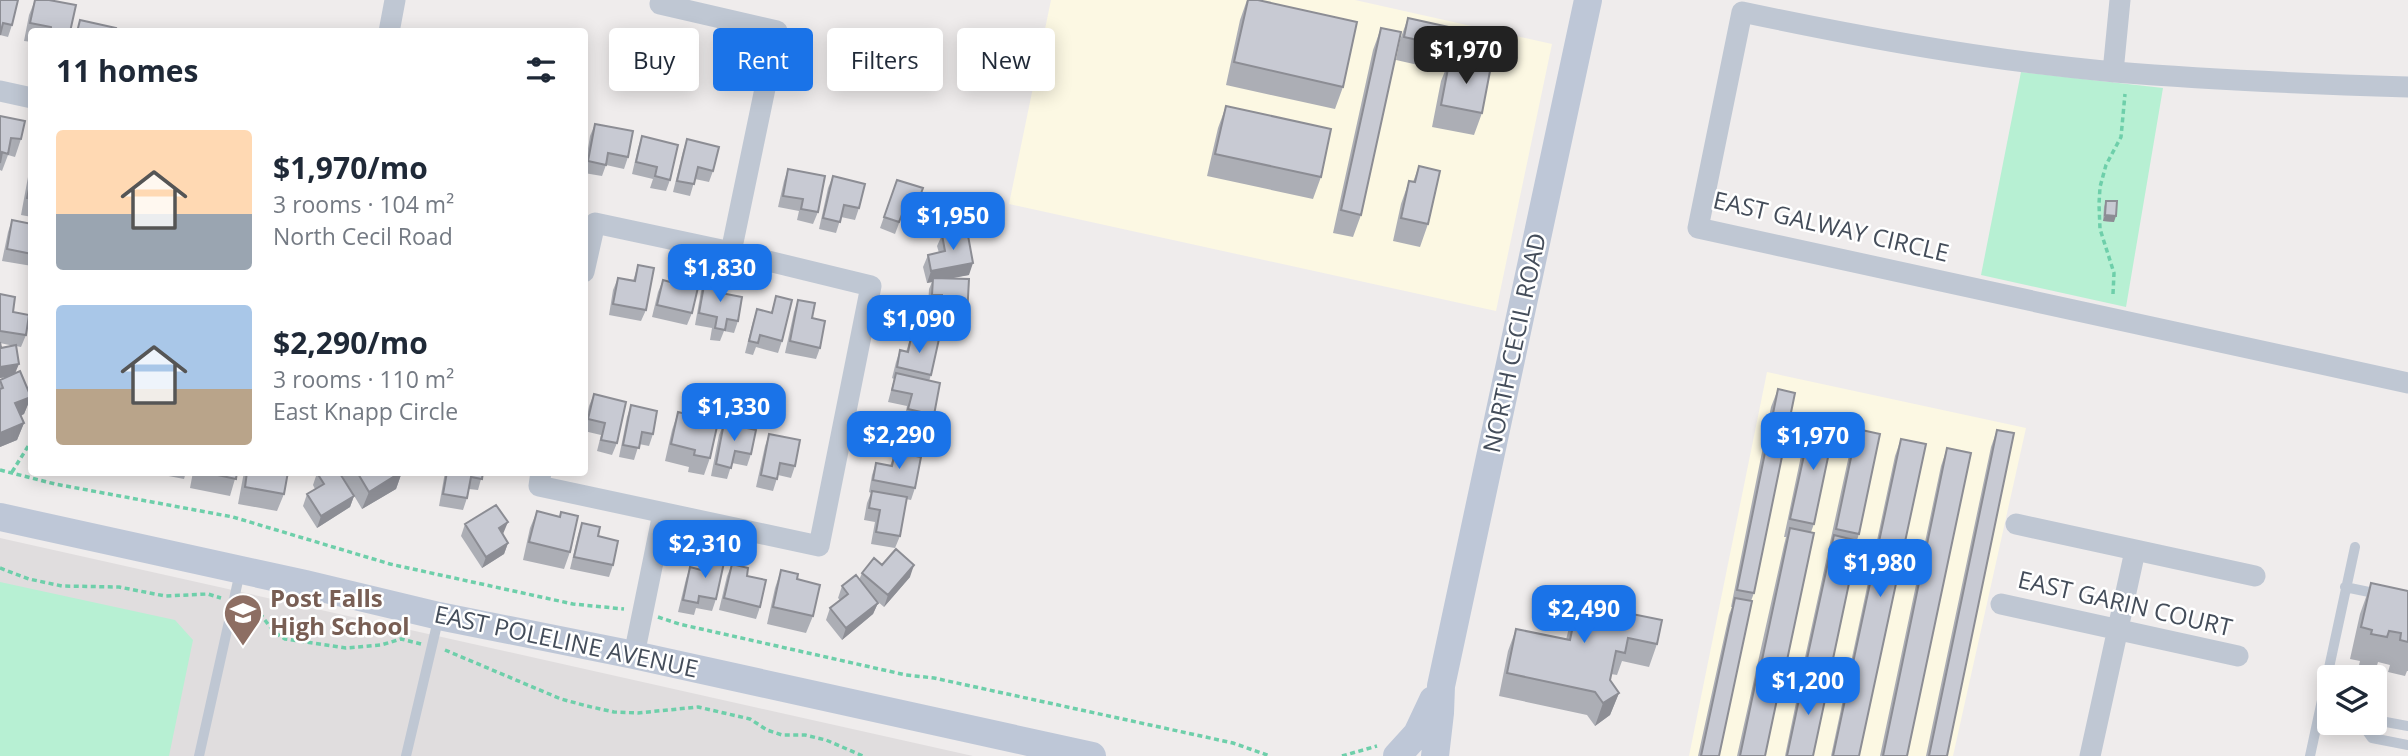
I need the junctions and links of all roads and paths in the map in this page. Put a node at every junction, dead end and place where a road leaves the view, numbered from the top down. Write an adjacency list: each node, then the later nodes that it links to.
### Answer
1 (395, 0): 5 (street)
2 (661, 0): 12 (street)
3 (1588, 0): 36 (main road, NORTH CECIL ROAD)
4 (2120, 0): 6 (street)
5 (390, 28)
6 (2113, 72): 7 (street, EAST GALWAY CIRCLE); 14 (street, EAST GALWAY CIRCLE)
7 (2408, 87)
8 (0, 91): 10 (street)
9 (2125, 94): 13 (path)
10 (28, 98)
11 (590, 222): 12 (street)
12 (731, 252): 19 (street)
13 (2113, 294)
14 (2408, 383)
15 (28, 446): 17 (path)
16 (0, 470): 17 (path)
17 (12, 472): 29 (path)
18 (540, 476): 19 (street)
19 (663, 513): 33 (street)
20 (0, 517): 24 (main road, EAST POLELINE AVENUE)
21 (2016, 524): 23 (street)
22 (2355, 547): 26 (lane)
23 (2135, 551): 25 (street); 32 (street)
24 (240, 569): 30 (main road, EAST POLELINE AVENUE); 42 (lane)
25 (2255, 576)
26 (2345, 587): 27 (lane); 35 (lane)
27 (2408, 600)
28 (2001, 604): 32 (street, EAST GARIN COURT)
29 (615, 607)
30 (439, 616): 33 (main road, EAST POLELINE AVENUE); 43 (lane)
31 (663, 618): 45 (path)
32 (2118, 630): 34 (street, EAST GARIN COURT); 48 (street)
33 (634, 654): 44 (main road, EAST POLELINE AVENUE)
34 (2238, 656)
35 (2332, 665)
36 (1441, 685): 46 (main road, NORTH CECIL ROAD); 47 (main road, NORTH CECIL ROAD)
37 (2387, 722): 38 (lane)
38 (2408, 726)
39 (2317, 735): 49 (lane)
40 (2370, 735): 41 (lane)
41 (2408, 745)
42 (199, 756)
43 (406, 756)
44 (1092, 756)
45 (1270, 756)
46 (1397, 756)
47 (1435, 756)
48 (2090, 756)
49 (2310, 756)

